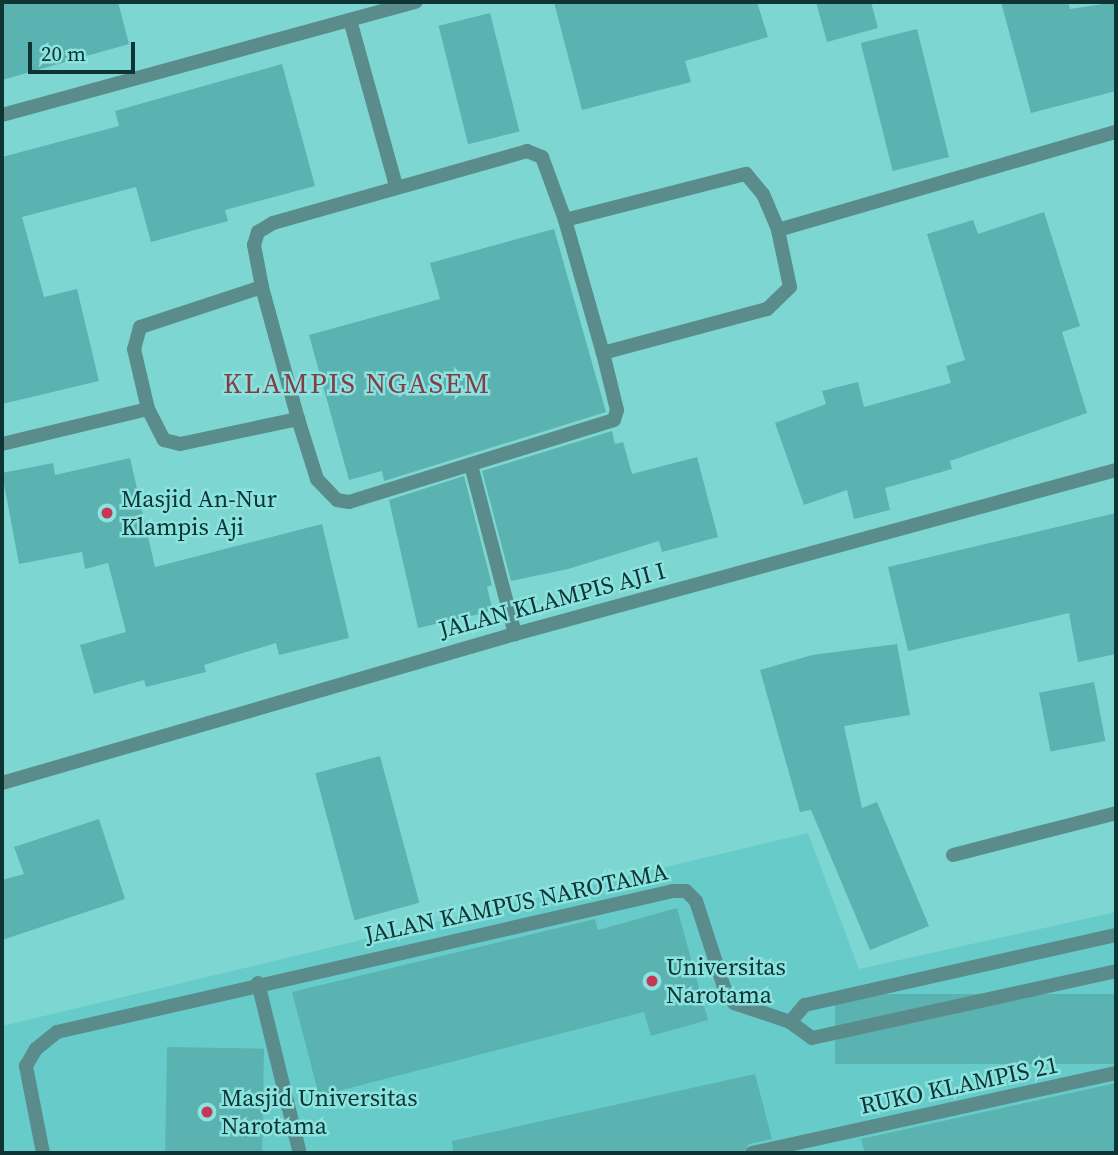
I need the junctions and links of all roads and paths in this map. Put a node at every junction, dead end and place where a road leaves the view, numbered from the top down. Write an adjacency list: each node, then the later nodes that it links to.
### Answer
1 (416, 2): 2 (street)
2 (350, 20): 3 (street); 5 (street)
3 (2, 115)
4 (1116, 132): 7 (street)
5 (396, 186): 6 (street); 8 (street)
6 (565, 220): 7 (street); 9 (street)
7 (778, 230): 9 (street)
8 (262, 287): 10 (street); 11 (street)
9 (603, 353): 13 (street)
10 (148, 409): 11 (street); 12 (street)
11 (298, 419): 13 (street)
12 (2, 444)
13 (471, 465): 15 (street)
14 (1116, 470): 15 (street, JALAN KLAMPIS AJI I)
15 (515, 634): 16 (street, JALAN KLAMPIS AJI I)
16 (2, 783)
17 (1116, 813): 18 (street)
18 (953, 855)
19 (1116, 935): 22 (street)
20 (1116, 971): 22 (street, JALAN KAMPUS NAROTAMA)
21 (258, 983): 22 (street, JALAN KAMPUS NAROTAMA); 24 (street); 25 (street, JALAN KAMPUS NAROTAMA)
22 (790, 1022)
23 (1116, 1073): 26 (street, RUKO KLAMPIS 21)
24 (299, 1150)
25 (43, 1153)
26 (752, 1153)

